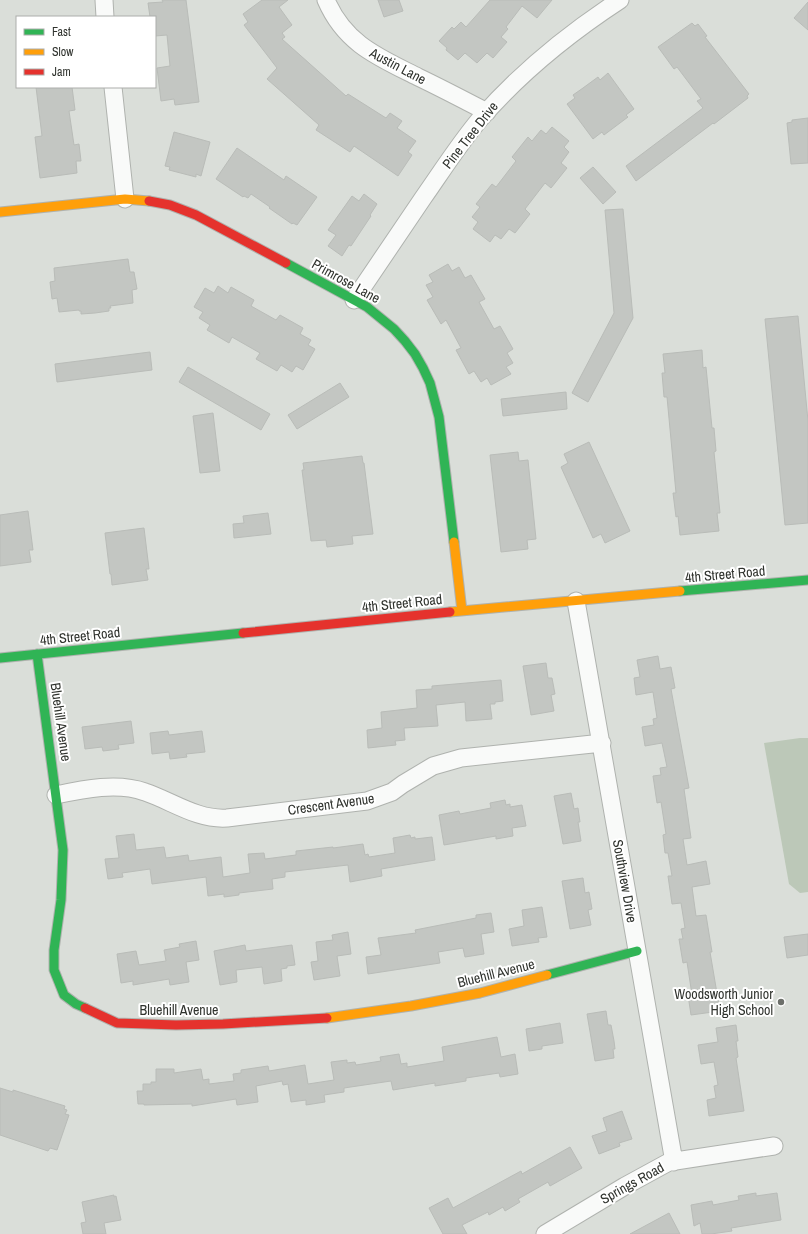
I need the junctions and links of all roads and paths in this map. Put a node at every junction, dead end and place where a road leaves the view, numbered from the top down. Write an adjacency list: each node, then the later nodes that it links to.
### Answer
1 (104, 0): 4 (street)
2 (326, 0): 6 (street, Austin Lane)
3 (620, 0): 6 (street, Pine Tree Drive)
4 (105, 16)
5 (113, 88): 7 (street)
6 (487, 112): 9 (street, Pine Tree Drive)
7 (125, 199): 8 (street, Primrose Lane); 9 (street, Primrose Lane)
8 (0, 212)
9 (354, 300): 12 (street, Primrose Lane)
10 (808, 580): 11 (street, 4th Street Road)
11 (576, 601): 12 (street, 4th Street Road); 15 (street, Southview Drive)
12 (462, 611): 13 (street, 4th Street Road)
13 (37, 654): 14 (street, 4th Street Road); 16 (street, Bluehill Avenue)
14 (0, 658)
15 (602, 743): 16 (street, Crescent Avenue); 17 (street, Southview Drive)
16 (56, 795): 17 (street, Bluehill Avenue)
17 (637, 951): 19 (street, Southview Drive)
18 (774, 1146): 19 (street, Springs Road)
19 (674, 1162): 20 (street, Springs Road)
20 (545, 1234)

